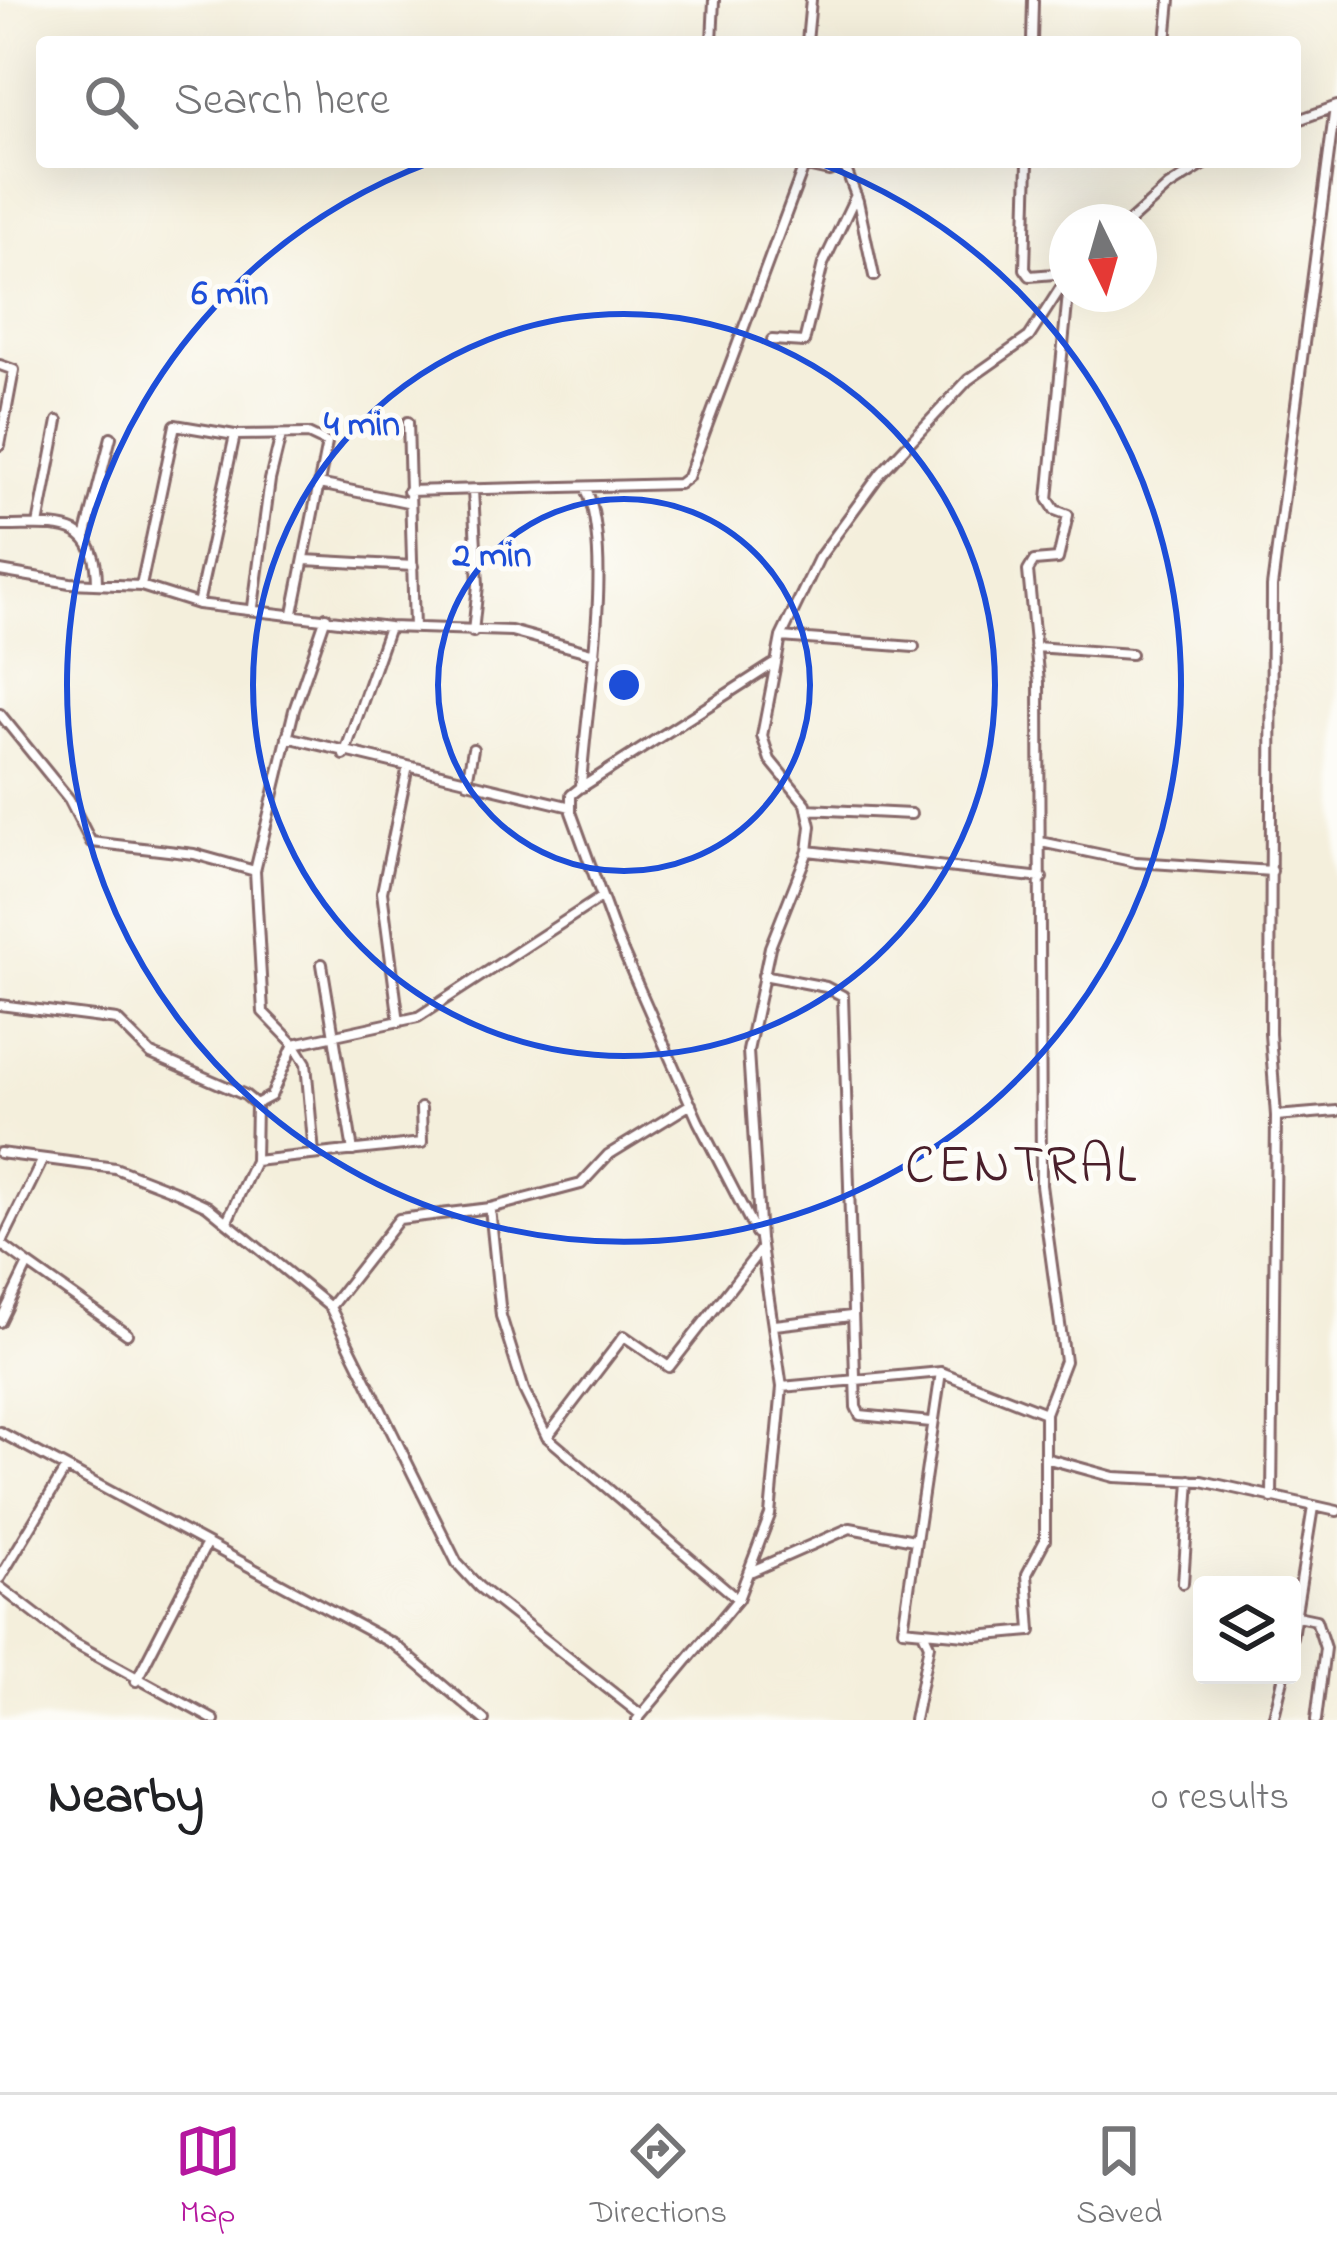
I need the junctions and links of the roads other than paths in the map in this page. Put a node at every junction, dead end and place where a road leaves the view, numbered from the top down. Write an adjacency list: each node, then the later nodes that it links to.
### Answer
1 (714, 0): 5 (street)
2 (811, 0): 6 (street)
3 (1033, 0): 7 (street)
4 (1170, 0): 8 (street)
5 (712, 36)
6 (808, 36)
7 (1032, 36)
8 (1167, 36)
9 (1336, 107): 10 (street); 67 (street)
10 (1301, 119)
11 (803, 168): 30 (street)
12 (846, 168): 15 (street)
13 (1028, 168): 18 (street)
14 (1198, 168): 16 (street)
15 (856, 195): 17 (street); 21 (street)
16 (1149, 204)
17 (874, 275)
18 (1049, 277)
19 (1049, 306): 48 (street)
20 (1067, 312): 50 (street)
21 (772, 340)
22 (0, 365): 28 (street)
23 (58, 421): 33 (street)
24 (408, 422): 32 (street)
25 (235, 435): 26 (street); 40 (street); 41 (street)
26 (281, 435): 29 (street); 42 (street)
27 (110, 436): 35 (street)
28 (0, 445)
29 (319, 484): 32 (street); 36 (street)
30 (586, 488): 31 (street); 51 (street)
31 (473, 490): 32 (street); 47 (street)
32 (407, 497): 37 (street)
33 (38, 525): 34 (street); 35 (street)
34 (0, 526)
35 (85, 538): 39 (street)
36 (305, 560): 37 (street); 43 (street)
37 (413, 566): 46 (street)
38 (0, 572): 39 (street)
39 (97, 584): 40 (street)
40 (141, 586): 41 (street)
41 (198, 604): 42 (street)
42 (254, 607): 43 (street)
43 (293, 613): 44 (street)
44 (326, 616): 45 (street); 55 (street)
45 (389, 627): 46 (street); 57 (street)
46 (414, 628): 47 (street)
47 (473, 632): 51 (street)
48 (781, 637): 49 (street); 53 (street)
49 (914, 647)
50 (1035, 647): 52 (street); 64 (street)
51 (595, 654): 60 (street)
52 (1131, 654)
53 (772, 665): 60 (street); 62 (street)
54 (0, 714): 66 (street)
55 (287, 737): 57 (street); 66 (street)
56 (473, 749): 59 (street)
57 (344, 755): 58 (street)
58 (408, 766): 59 (street); 73 (street)
59 (466, 780): 61 (street)
60 (581, 788): 61 (street)
61 (571, 808): 69 (street)
62 (807, 808): 63 (street); 65 (street)
63 (911, 814)
64 (1041, 842): 67 (street); 68 (street)
65 (808, 851): 68 (street); 71 (street)
66 (255, 871): 75 (street)
67 (1272, 871): 80 (street)
68 (1042, 878): 98 (street)
69 (600, 898): 73 (street); 77 (street)
70 (322, 964): 74 (street)
71 (763, 975): 88 (street); 91 (street)
72 (0, 1005): 76 (street)
73 (399, 1022): 74 (street)
74 (335, 1032): 75 (street); 81 (street)
75 (294, 1044): 76 (street); 83 (street)
76 (256, 1104): 85 (street)
77 (692, 1104): 86 (street); 88 (street)
78 (421, 1108): 81 (street)
79 (1337, 1112): 80 (street)
80 (1276, 1115): 105 (street)
81 (353, 1151): 83 (street)
82 (0, 1153): 84 (street)
83 (314, 1154): 85 (street)
84 (42, 1161): 87 (street); 89 (street)
85 (255, 1161): 87 (street)
86 (490, 1208): 90 (street); 101 (street)
87 (227, 1221): 90 (street)
88 (761, 1244): 93 (street); 101 (street)
89 (28, 1264): 92 (street); 94 (street)
90 (330, 1307): 119 (street)
91 (851, 1316): 93 (street); 96 (street)
92 (0, 1322)
93 (775, 1325): 97 (street)
94 (127, 1334)
95 (941, 1372): 96 (street); 98 (street); 99 (street)
96 (853, 1378): 97 (street); 99 (street)
97 (782, 1387): 110 (street)
98 (1046, 1413): 102 (street)
99 (931, 1422): 108 (street)
100 (0, 1432): 103 (street)
101 (547, 1437): 114 (street)
102 (1045, 1459): 104 (street); 116 (street)
103 (66, 1468): 109 (street); 111 (street)
104 (1190, 1480): 105 (street); 112 (street)
105 (1272, 1498): 106 (street)
106 (1313, 1507): 107 (street); 113 (street)
107 (1337, 1511)
108 (914, 1540): 110 (street); 116 (street)
109 (206, 1545): 117 (street); 121 (street)
110 (751, 1571): 114 (street)
111 (0, 1583): 117 (street)
112 (1183, 1583)
113 (1301, 1589)
114 (738, 1599): 119 (street)
115 (1301, 1617): 124 (street)
116 (924, 1633): 122 (street)
117 (136, 1681): 120 (street)
118 (1281, 1684): 123 (street)
119 (639, 1717)
120 (214, 1720)
121 (484, 1720)
122 (914, 1720)
123 (1273, 1720)
124 (1316, 1720)

